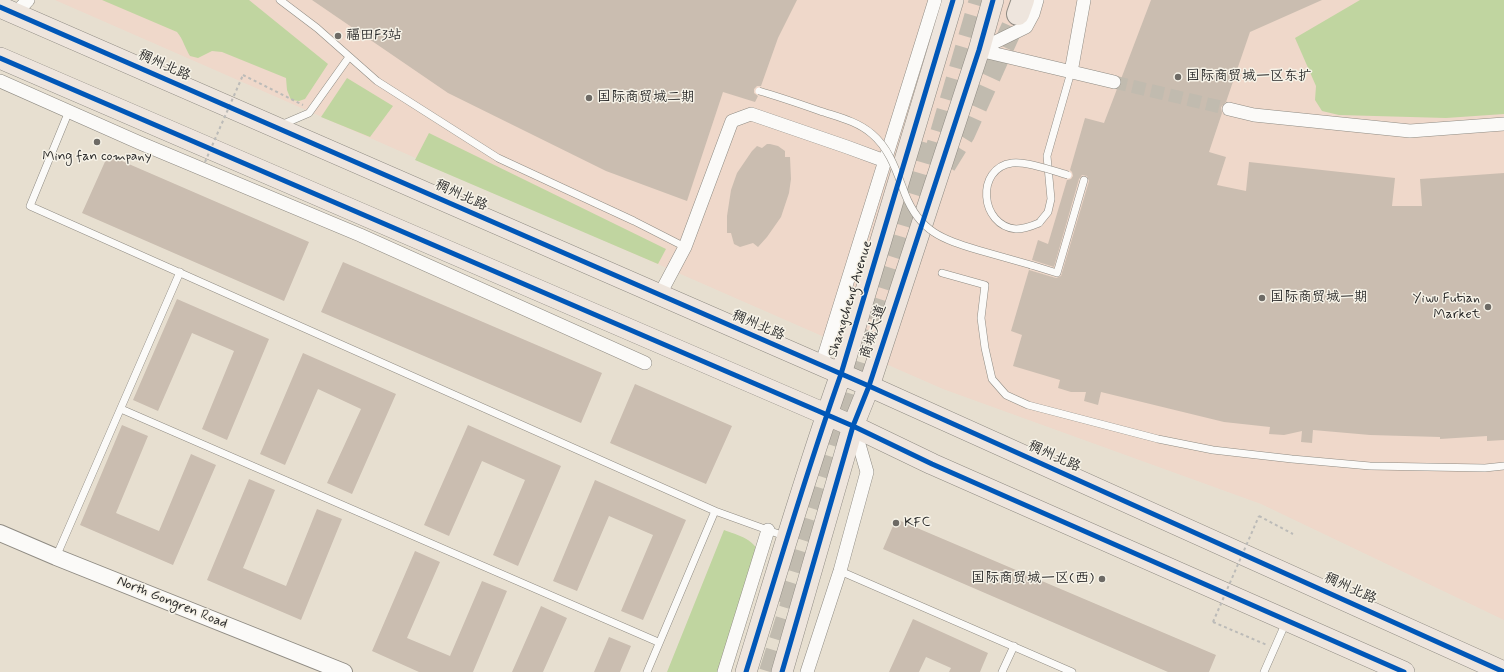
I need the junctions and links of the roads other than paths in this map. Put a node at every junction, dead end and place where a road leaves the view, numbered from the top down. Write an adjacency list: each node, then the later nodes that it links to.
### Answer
1 (280, 0): 9 (lane)
2 (934, 0): 19 (street)
3 (953, 0): 28 (main road, Shangcheng Avenue)
4 (993, 0): 8 (main road, 商城大道)
5 (1037, 0): 8 (street)
6 (1084, 0): 11 (street)
7 (14, 7): 18 (main road, 稠州北路)
8 (979, 50): 11 (street); 29 (main road, 商城大道)
9 (349, 57): 18 (lane); 22 (lane)
10 (0, 58): 31 (main road)
11 (1071, 72): 13 (street); 20 (lane, bridge)
12 (0, 81): 16 (street)
13 (1114, 82)
14 (759, 90): 21 (lane, bridge)
15 (1229, 109): 17 (street)
16 (68, 111): 23 (lane); 26 (street)
17 (1504, 124)
18 (276, 127): 25 (main road, 稠州北路)
19 (885, 161): 22 (street); 27 (street)
20 (1068, 175)
21 (1084, 180)
22 (685, 247): 25 (street)
23 (180, 272): 30 (lane); 34 (lane)
24 (942, 272): 33 (lane)
25 (659, 296): 27 (main road, 稠州北路)
26 (645, 363)
27 (821, 366): 28 (main road, 稠州北路)
28 (841, 374): 29 (main road, 稠州北路); 31 (main road, Shangcheng Avenue)
29 (869, 386): 32 (main road, 商城大道); 52 (main road, 稠州北路)
30 (121, 409): 37 (lane); 40 (lane)
31 (827, 415): 32 (main road); 36 (main road, Shangcheng Avenue)
32 (853, 426): 38 (street); 39 (main road); 46 (main road, 商城大道)
33 (1504, 466)
34 (715, 510): 36 (lane); 40 (lane)
35 (0, 532): 37 (street, North Gongren Road)
36 (778, 534): 44 (street); 45 (main road, Shangcheng Avenue)
37 (56, 557): 42 (street, North Gongren Road)
38 (840, 571): 41 (lane); 47 (street)
39 (1287, 620): 50 (lane); 51 (main road)
40 (658, 642): 43 (lane)
41 (1014, 646): 48 (lane); 49 (lane)
42 (344, 672)
43 (647, 672)
44 (724, 672)
45 (746, 672)
46 (782, 672)
47 (807, 672)
48 (1002, 672)
49 (1072, 672)
50 (1264, 672)
51 (1404, 672)
52 (1504, 672)

